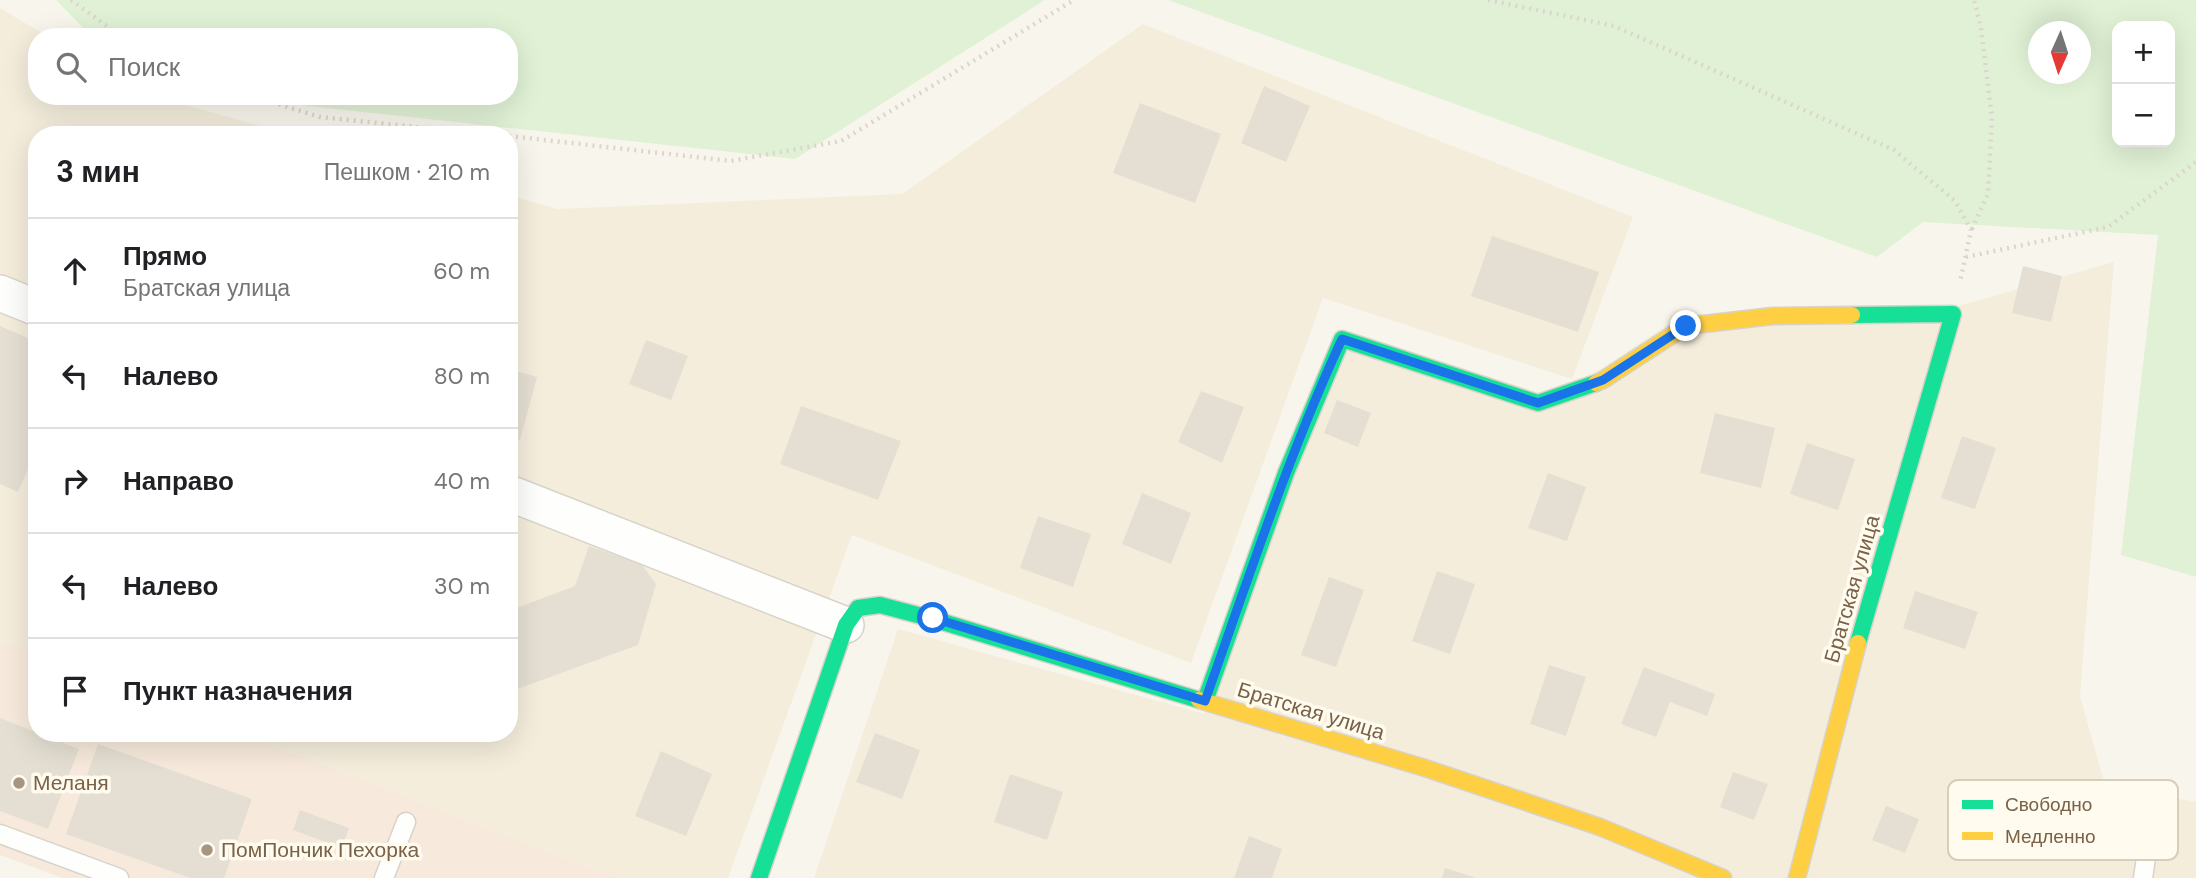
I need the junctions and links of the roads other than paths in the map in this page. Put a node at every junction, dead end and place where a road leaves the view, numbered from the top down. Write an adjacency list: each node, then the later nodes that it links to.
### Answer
1 (0, 293): 2 (street)
2 (28, 304)
3 (518, 497): 4 (street)
4 (846, 625): 5 (street, Братская улица); 11 (street)
5 (1205, 701): 12 (street, Братская улица); 13 (street, Братская улица)
6 (406, 822): 10 (lane)
7 (0, 834): 9 (lane)
8 (2146, 860): 14 (lane)
9 (119, 878)
10 (384, 878)
11 (759, 878)
12 (1723, 878)
13 (1797, 878)
14 (2143, 878)

